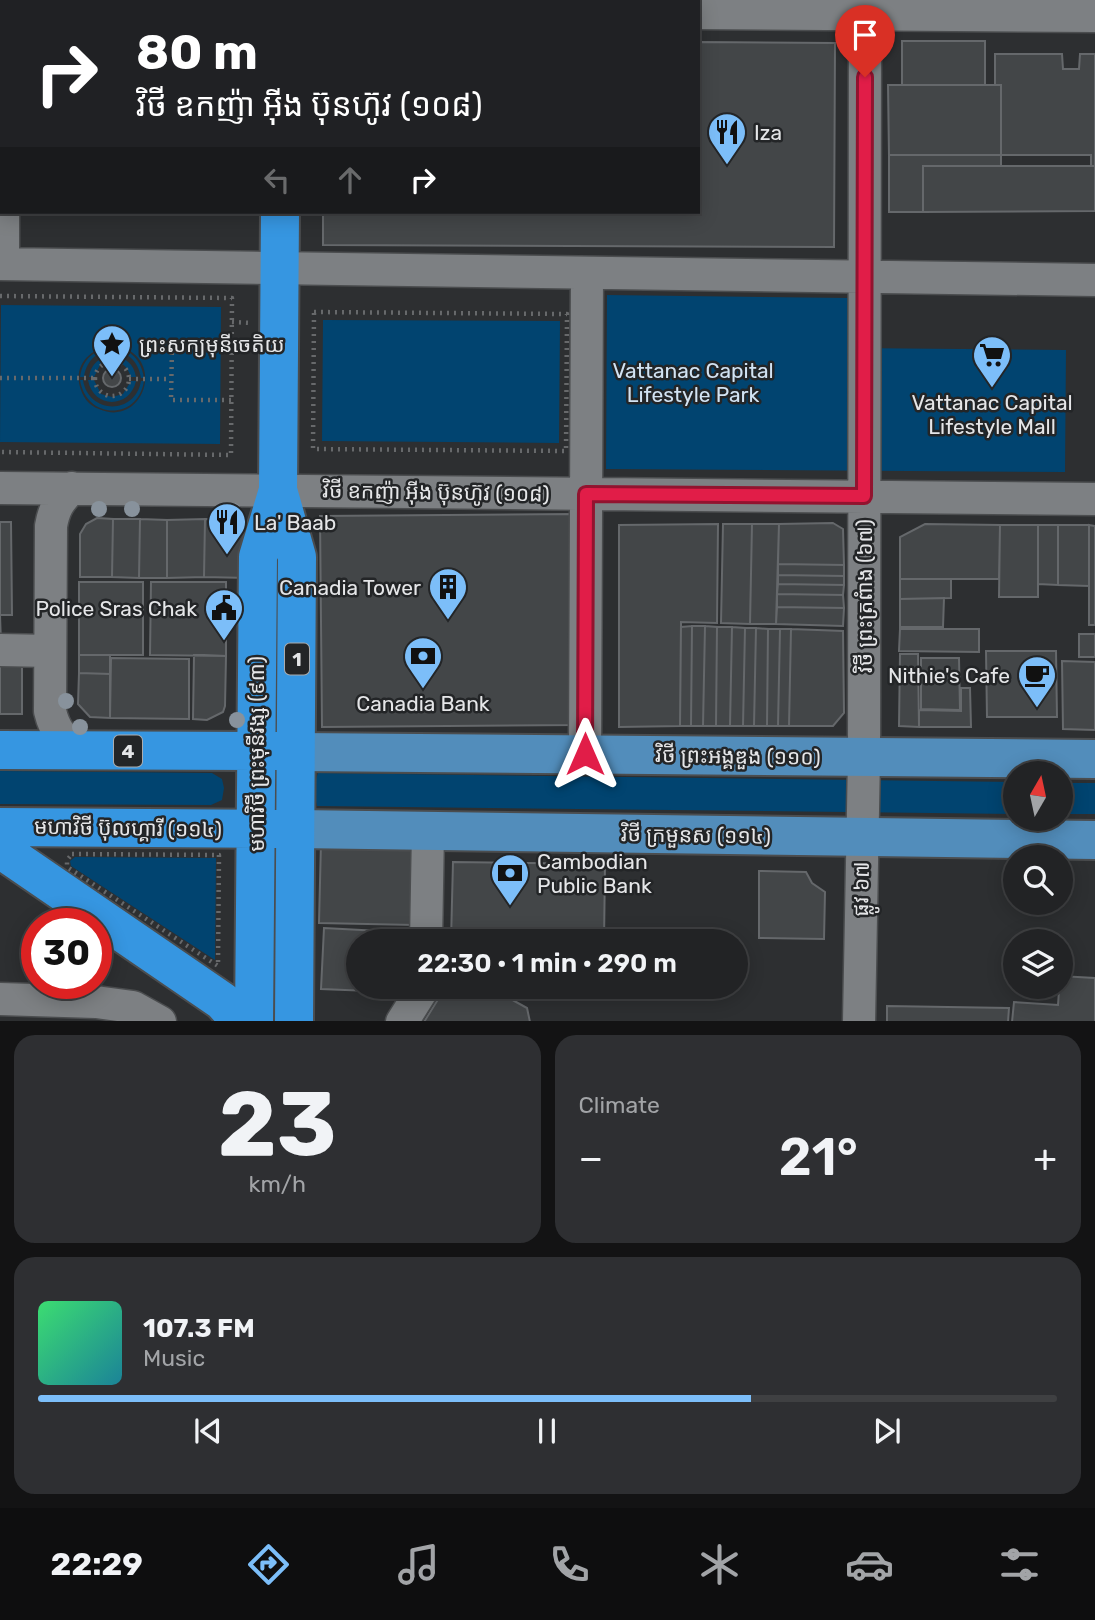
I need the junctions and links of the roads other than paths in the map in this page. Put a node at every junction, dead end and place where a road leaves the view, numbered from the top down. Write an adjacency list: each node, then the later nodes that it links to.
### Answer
1 (700, 13): 2 (street)
2 (865, 15): 3 (street); 9 (street, វិថី ព្រះត្រពំាង (៦៧))
3 (1095, 16)
4 (3, 214): 6 (street)
5 (280, 214): 7 (highway, មហាវិថី ព្រះមុនីវង្ស (៩៣) / 1)
6 (2, 264): 7 (street)
7 (279, 267): 8 (street); 13 (highway, មហាវិថី ព្រះមុនីវង្ស (៩៣) / 1)
8 (587, 273): 9 (street); 14 (street)
9 (864, 276): 10 (street); 15 (street, វិថី ព្រះត្រពំាង (៦៧))
10 (1095, 280)
11 (0, 488): 12 (street, វិថី ឧកញ៉ា អ៊ីង ប៊ុនហ៊ូវ (១០៨))
12 (72, 488): 13 (street, វិថី ឧកញ៉ា អ៊ីង ប៊ុនហ៊ូវ (១០៨)); 18 (street)
13 (278, 490): 14 (street, វិថី ឧកញ៉ា អ៊ីង ប៊ុនហ៊ូវ (១០៨)); 21 (highway, មហាវិថី ព្រះមុនីវង្ស (៩៣) / 1); 22 (highway, មហាវិថី ព្រះមុនីវង្ស (៩៣) / 1)
14 (586, 494): 15 (street, វិថី ឧកញ៉ា អ៊ីង ប៊ុនហ៊ូវ (១០៨)); 23 (street)
15 (864, 496): 16 (street, វិថី ឧកញ៉ា អ៊ីង ប៊ុនហ៊ូវ (១០៨)); 24 (street, វិថី ព្រះត្រពំាង (៦៧))
16 (1095, 499)
17 (0, 650): 18 (street)
18 (50, 651): 20 (street)
19 (0, 750): 20 (highway, 4)
20 (81, 751): 21 (highway, 4)
21 (257, 751): 22 (highway); 27 (highway, មហាវិថី ព្រះមុនីវង្ស (៩៣) / 1)
22 (297, 752): 23 (main road, វិថី ព្រះអង្គឌួង (១១០)); 28 (highway, មហាវិថី ព្រះមុនីវង្ស (៩៣) / 1)
23 (585, 754): 24 (main road, វិថី ព្រះអង្គឌួង (១១០))
24 (864, 757): 25 (main road, វិថី ព្រះអង្គឌួង (១១០)); 30 (street, ផ្លូវ ៦៧)
25 (1095, 759)
26 (0, 827): 27 (highway, មហាវិថី ប៊ុលហ្គារី (១១៤))
27 (256, 829): 28 (highway, មហាវិថី ប៊ុលហ្គារី (១១៤)); 38 (highway, មហាវិថី ព្រះមុនីវង្ស (៩៣) / 1)
28 (296, 830): 29 (main road, វិថី ក្រមួនស (១១៤)); 39 (highway, មហាវិថី ព្រះមុនីវង្ស (៩៣) / 1)
29 (428, 831): 30 (main road, វិថី ក្រមួនស (១១៤)); 33 (street)
30 (862, 837): 31 (main road, វិថី ក្រមួនស (១១៤)); 41 (street, ផ្លូវ ៦៧)
31 (1095, 840)
32 (0, 849): 37 (highway)
33 (426, 929)
34 (0, 999): 36 (street)
35 (416, 999): 40 (street)
36 (160, 1021)
37 (241, 1021)
38 (254, 1021)
39 (294, 1021)
40 (402, 1021)
41 (859, 1021)

